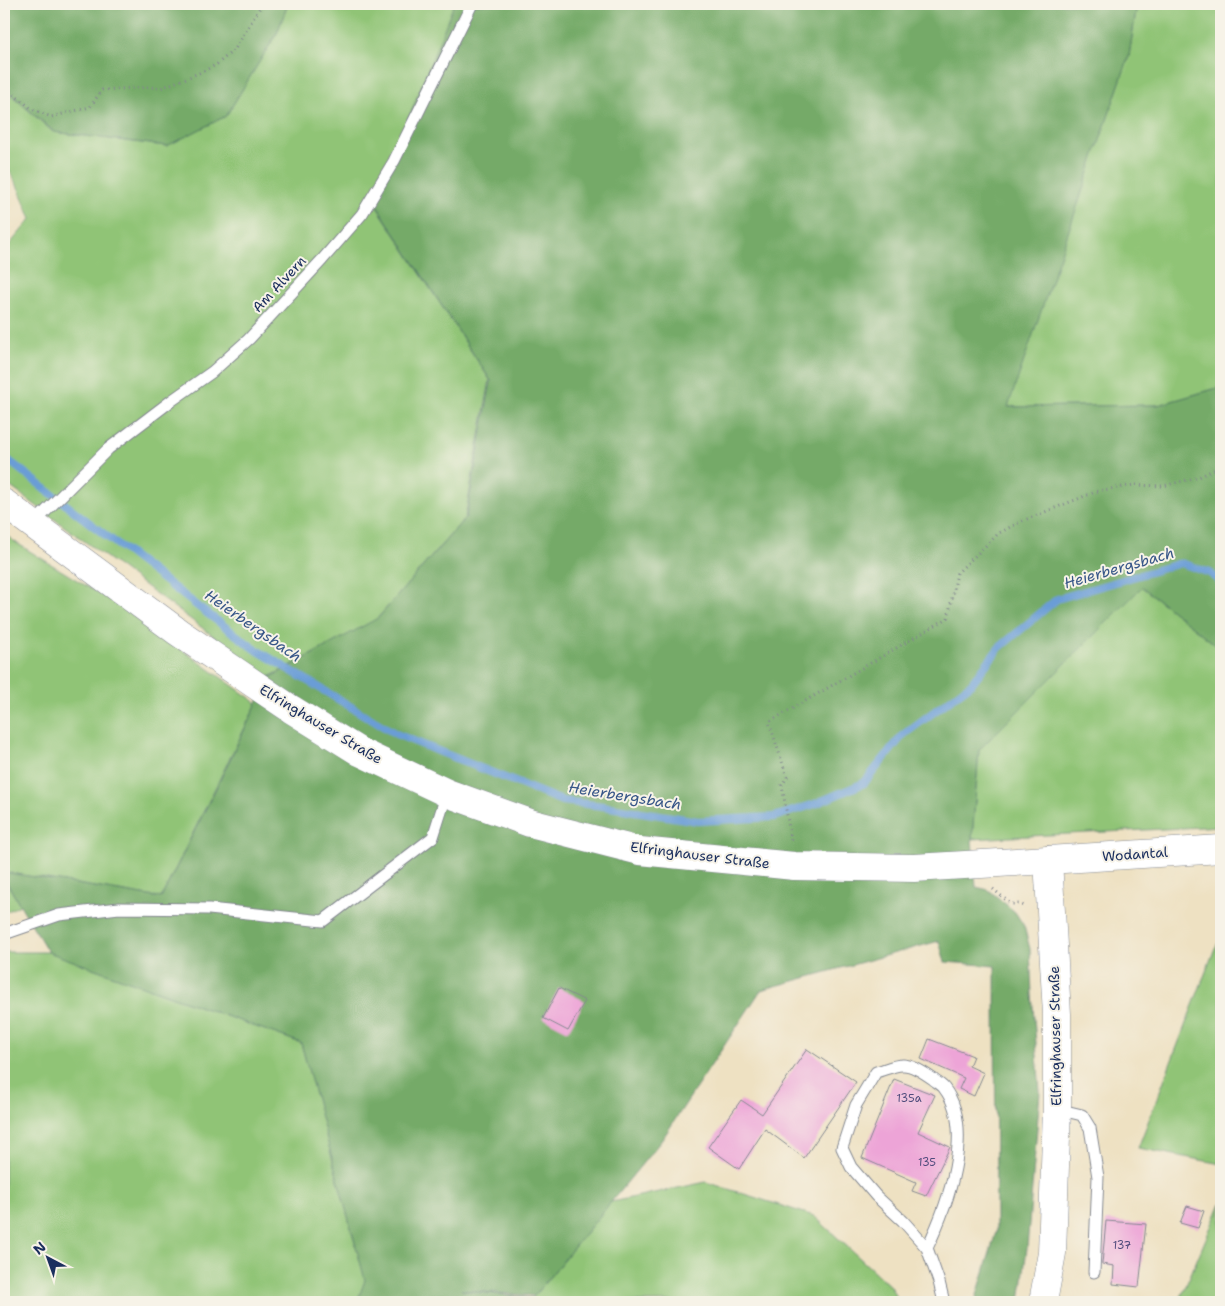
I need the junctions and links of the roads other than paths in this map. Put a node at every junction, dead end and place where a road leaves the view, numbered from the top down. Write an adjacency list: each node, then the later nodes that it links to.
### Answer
1 (472, 4): 3 (lane, Am Alvern)
2 (4, 503): 3 (main road, Elfringhauser Straße)
3 (41, 516): 4 (main road, Elfringhauser Straße)
4 (447, 793): 6 (main road, Elfringhauser Straße); 7 (lane)
5 (1221, 848): 6 (main road, Wodantal)
6 (1048, 860): 8 (main road, Elfringhauser Straße)
7 (4, 934)
8 (1057, 1108): 10 (lane); 12 (main road, Elfringhauser Straße)
9 (927, 1248): 9 (lane); 11 (lane)
10 (1094, 1272)
11 (944, 1302)
12 (1043, 1302)

